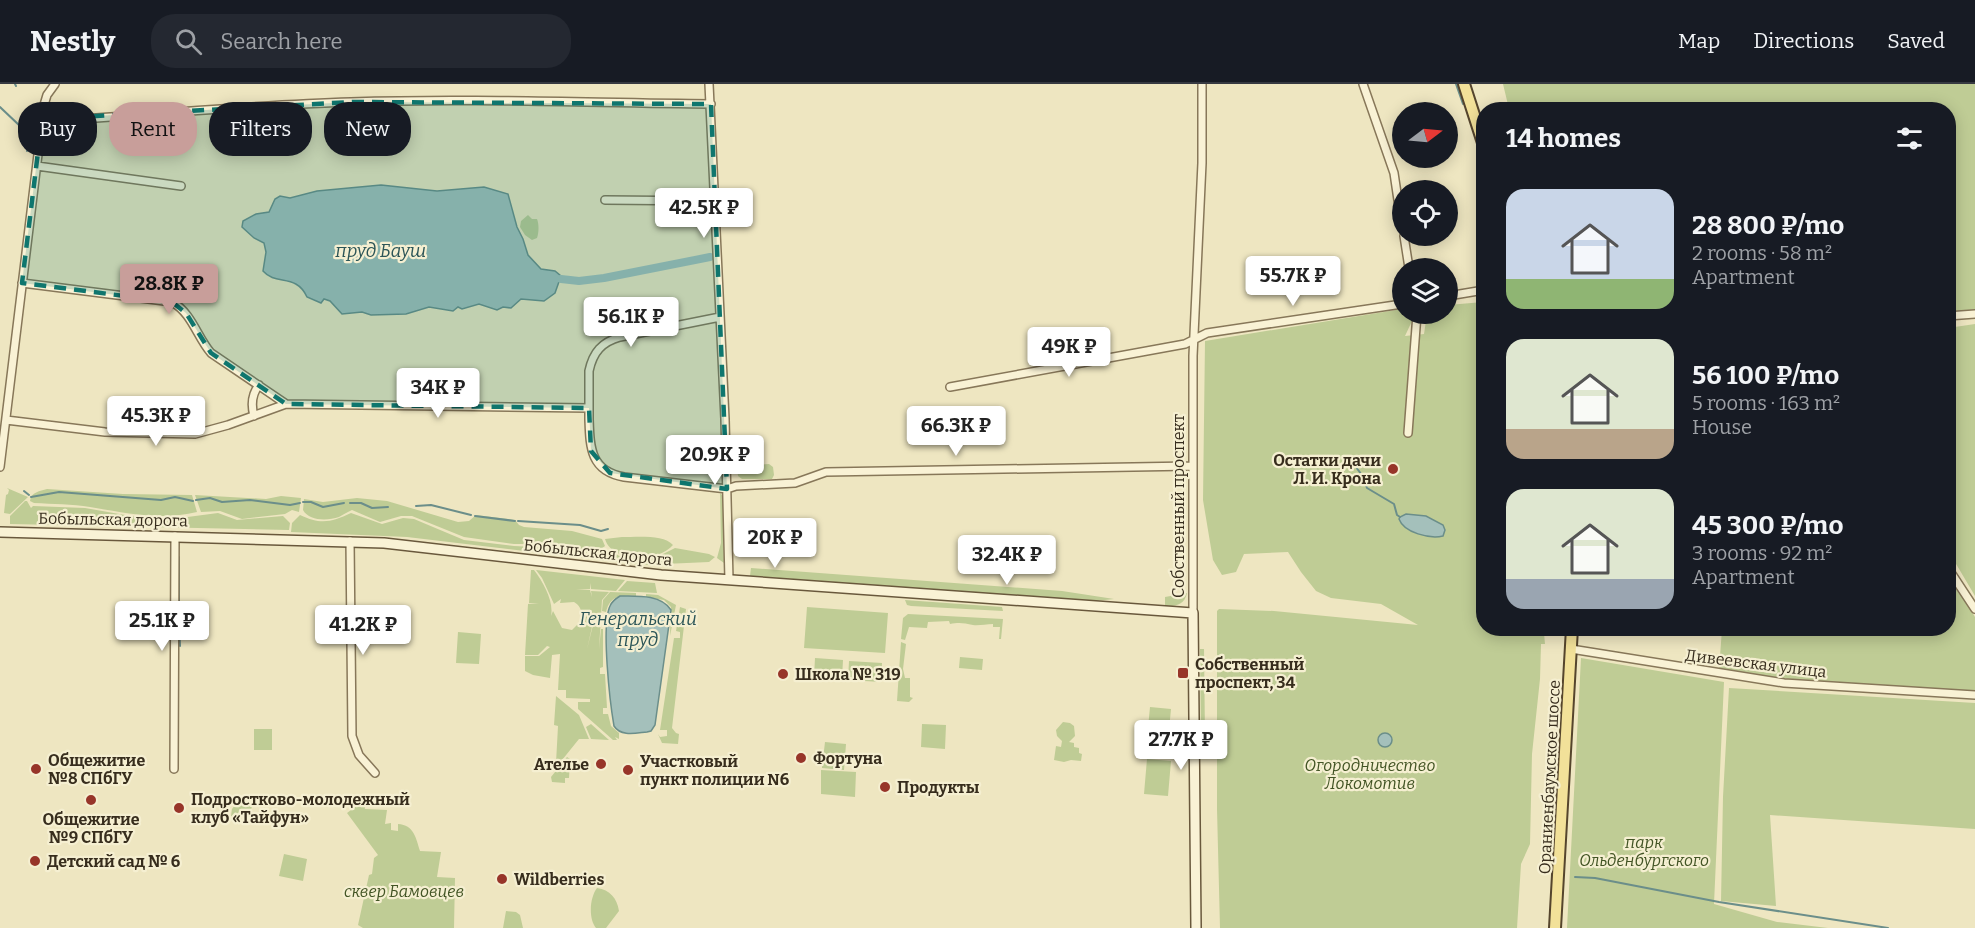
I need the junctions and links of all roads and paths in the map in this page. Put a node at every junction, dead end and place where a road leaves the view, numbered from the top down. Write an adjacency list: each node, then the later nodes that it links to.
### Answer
1 (55, 84): 6 (street)
2 (709, 84): 7 (street)
3 (1202, 84): 24 (street, Собственный проспект)
4 (1363, 84): 12 (street)
5 (1464, 84): 9 (main road)
6 (46, 102)
7 (711, 104): 8 (street); 15 (street)
8 (97, 117)
9 (1476, 121)
10 (38, 156): 11 (street)
11 (37, 166): 13 (street); 16 (street)
12 (1395, 180)
13 (181, 186)
14 (605, 200): 15 (street)
15 (715, 201): 22 (street)
16 (22, 283): 25 (street); 30 (street)
17 (1476, 291): 18 (street)
18 (1458, 294)
19 (1392, 305): 24 (street)
20 (1975, 314): 21 (street)
21 (1956, 315)
22 (720, 318): 28 (street); 34 (street)
23 (1416, 324): 31 (street)
24 (1194, 339): 26 (street); 32 (street, Собственный проспект)
25 (259, 385): 27 (street); 29 (street)
26 (950, 387)
27 (286, 404): 28 (street); 29 (street)
28 (589, 408): 34 (street)
29 (254, 416): 30 (street)
30 (6, 420): 33 (street)
31 (1408, 433)
32 (1192, 466): 34 (street); 41 (street, Собственный проспект)
33 (0, 467)
34 (727, 489): 38 (street)
35 (0, 532): 36 (street, Бобыльская дорога)
36 (175, 536): 37 (street, Бобыльская дорога); 45 (street)
37 (350, 541): 38 (street, Бобыльская дорога); 46 (street)
38 (729, 580): 41 (street, Бобыльская дорога)
39 (1956, 580): 40 (street)
40 (1975, 609)
41 (1193, 613): 47 (street, Собственный проспект)
42 (1572, 636): 43 (main road, Ораниенбаумское шоссе)
43 (1571, 649): 44 (street, Дивеевская улица); 48 (main road, Ораниенбаумское шоссе)
44 (1975, 695)
45 (174, 769)
46 (375, 773)
47 (1196, 928)
48 (1555, 928)

